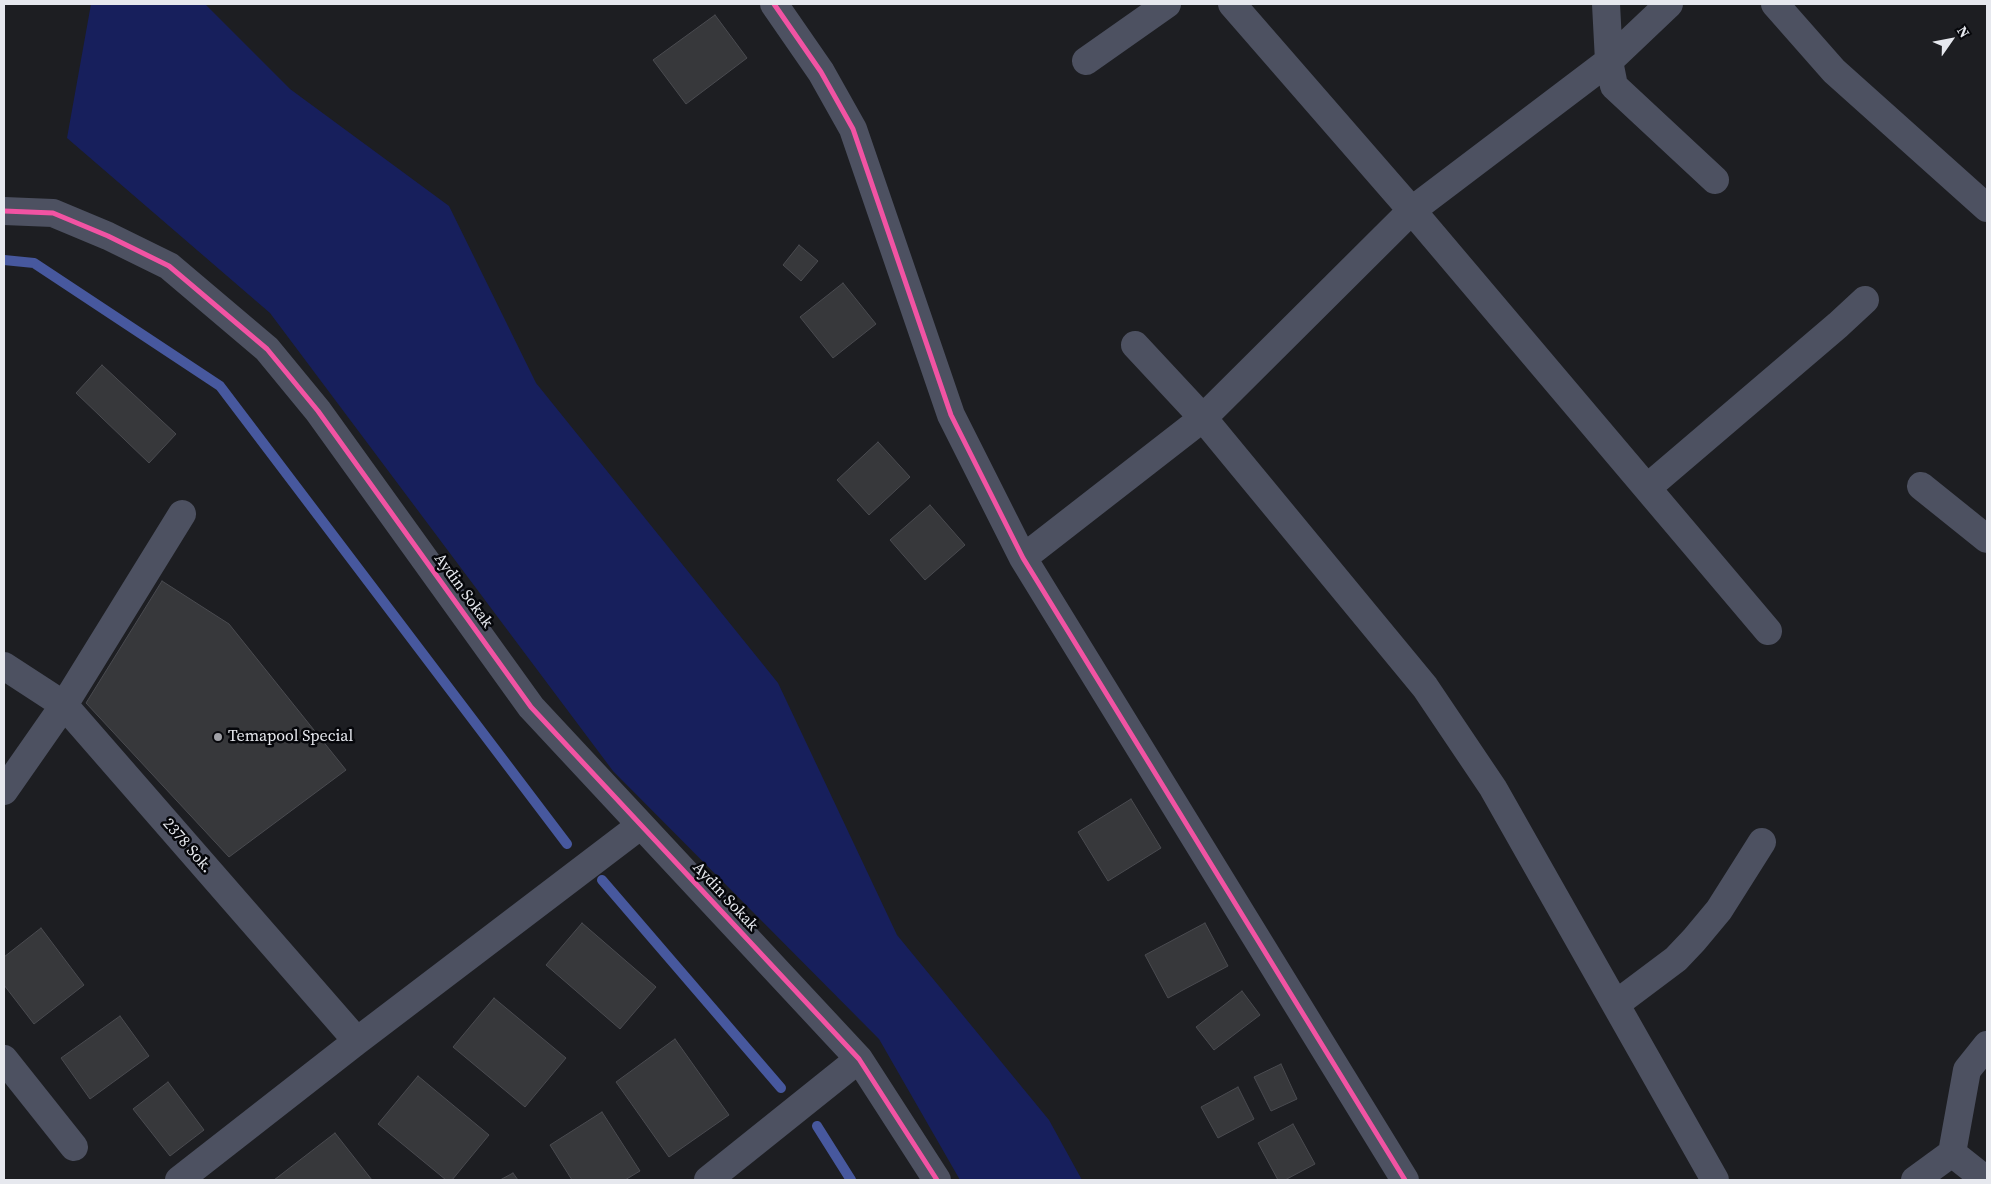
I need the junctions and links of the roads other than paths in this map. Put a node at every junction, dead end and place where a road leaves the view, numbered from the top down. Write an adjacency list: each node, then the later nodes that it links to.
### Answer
1 (774, 4): 20 (street)
2 (1167, 4): 7 (street)
3 (1232, 4): 12 (street)
4 (1606, 4): 8 (street)
5 (1669, 4): 8 (street)
6 (1775, 4): 10 (street)
7 (1086, 61)
8 (1609, 61): 9 (street); 12 (street)
9 (1715, 180)
10 (1983, 195)
11 (4, 210): 25 (street, Aydin Sokak)
12 (1411, 211): 15 (street); 17 (street)
13 (1865, 300): 17 (street)
14 (1135, 345): 15 (street)
15 (1203, 418): 20 (street); 27 (street)
16 (1921, 486): 19 (street)
17 (1647, 488): 21 (street)
18 (182, 514): 23 (street)
19 (1987, 539)
20 (1024, 558): 37 (street)
21 (1768, 631)
22 (4, 666): 23 (street, 2378 Sok.)
23 (64, 705): 24 (street); 28 (street, 2378 Sok.)
24 (4, 791)
25 (641, 825): 28 (street); 31 (street, Aydin Sokak)
26 (1762, 842): 27 (street)
27 (1616, 1004): 38 (street)
28 (358, 1041): 34 (street)
29 (1987, 1045): 33 (street)
30 (4, 1059): 32 (street)
31 (859, 1059): 35 (street); 36 (street, Aydin Sokak)
32 (74, 1147)
33 (1952, 1153): 39 (street); 40 (street)
34 (179, 1180)
35 (708, 1180)
36 (937, 1180)
37 (1405, 1180)
38 (1715, 1180)
39 (1915, 1180)
40 (1986, 1180)

